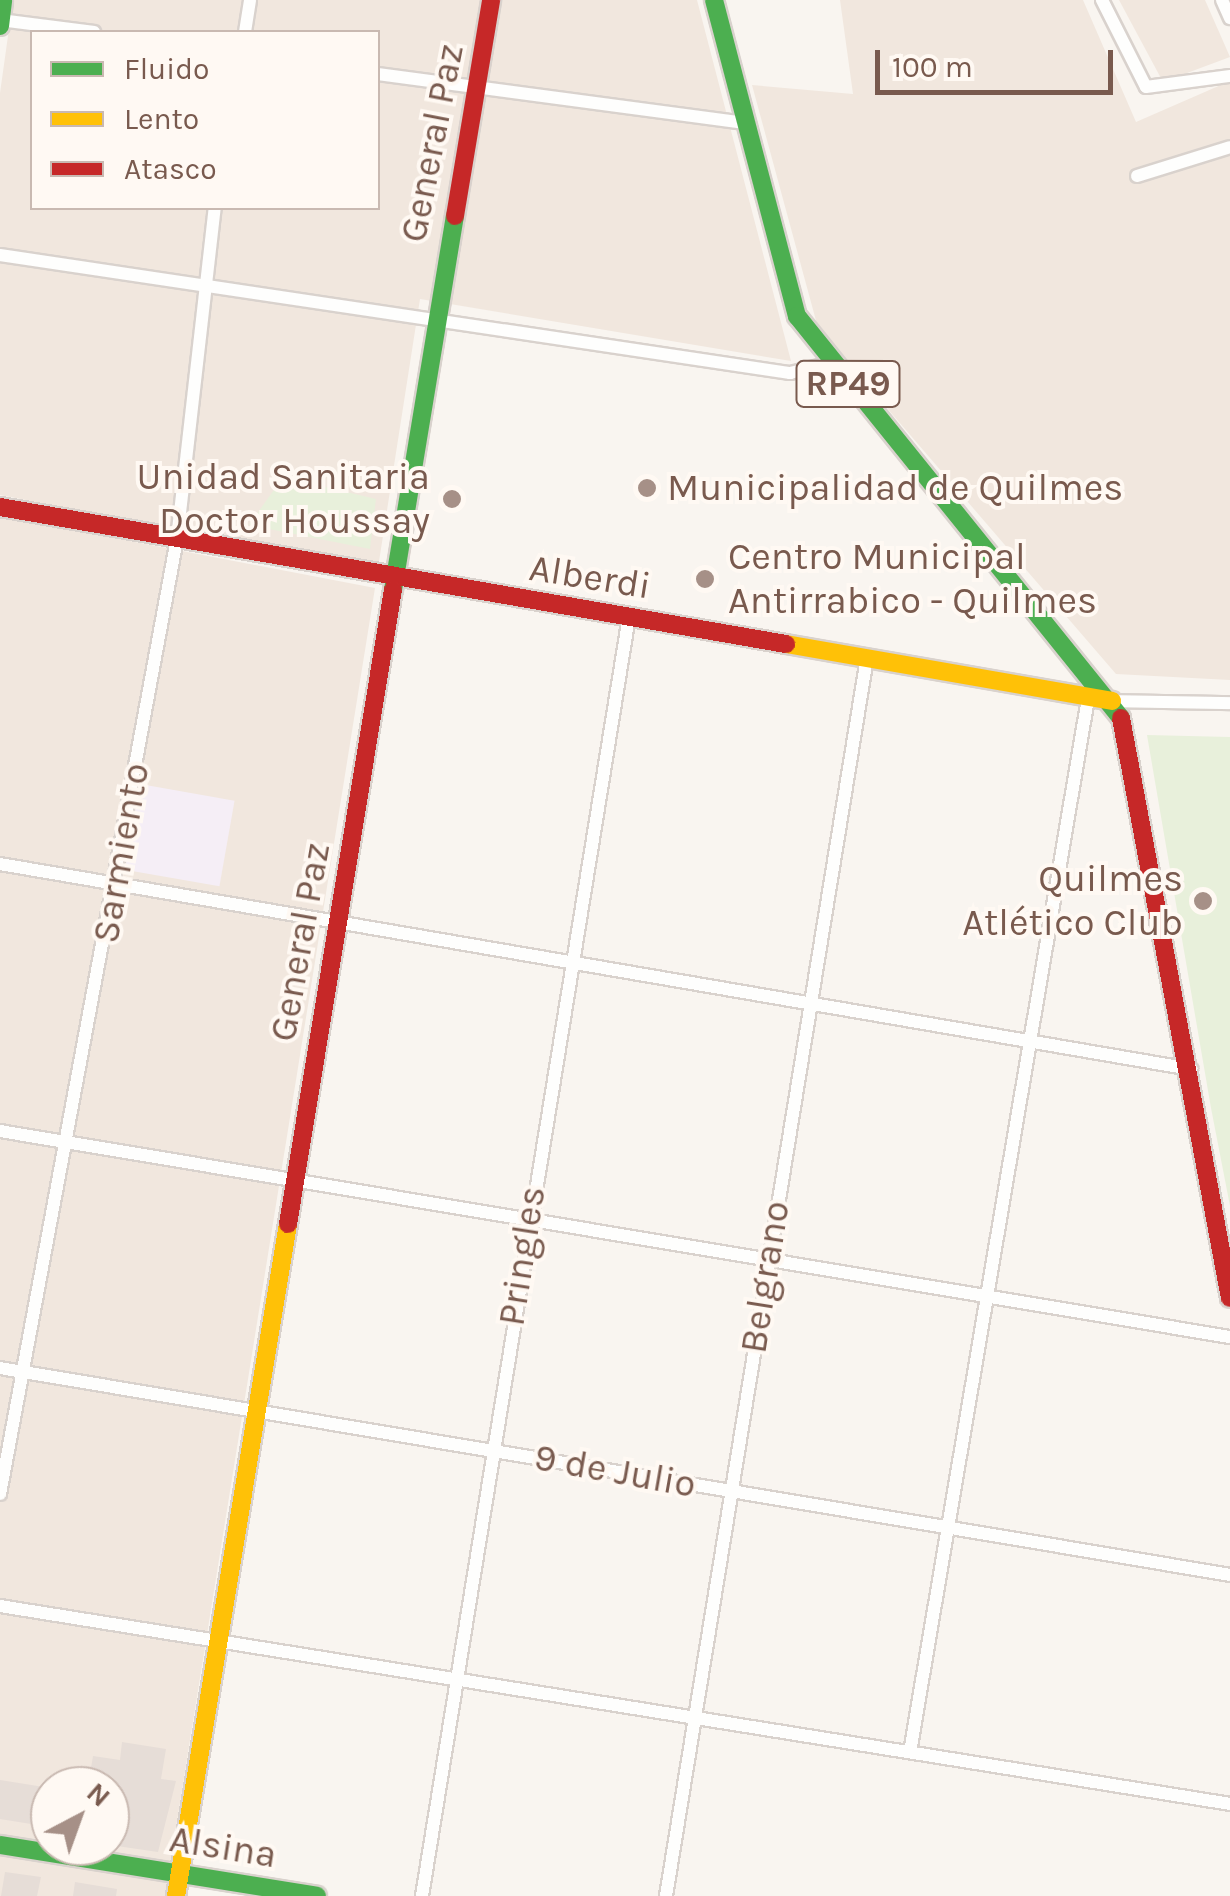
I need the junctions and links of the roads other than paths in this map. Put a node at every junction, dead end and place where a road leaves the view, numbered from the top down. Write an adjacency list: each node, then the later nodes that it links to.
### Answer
1 (3, 0): 8 (street)
2 (250, 0): 10 (street)
3 (491, 0): 13 (street, General Paz)
4 (714, 0): 14 (street, RP49)
5 (1102, 0): 12 (street)
6 (1222, 0): 7 (street)
7 (1230, 18)
8 (0, 22): 9 (street)
9 (75, 30)
10 (244, 30)
11 (380, 74): 13 (street)
12 (1230, 76)
13 (477, 89): 14 (street); 20 (street, General Paz)
14 (746, 123): 21 (street, RP49)
15 (1230, 146): 16 (street)
16 (1138, 176)
17 (215, 210): 19 (street, Sarmiento)
18 (0, 255): 19 (street)
19 (202, 283): 20 (street); 23 (street, Sarmiento)
20 (432, 319): 21 (street); 24 (street, General Paz)
21 (831, 363): 28 (street, RP49)
22 (0, 507): 23 (street, Alberdi)
23 (177, 539): 24 (street, Alberdi); 31 (street, Sarmiento)
24 (392, 578): 25 (street, Alberdi); 32 (street, General Paz)
25 (628, 616): 26 (street, Alberdi); 33 (street, Pringles)
26 (867, 658): 27 (street, Alberdi); 34 (street, Belgrano)
27 (1088, 698): 28 (street, Alberdi); 35 (street)
28 (1112, 700): 29 (street, Alberdi); 36 (street, RP49)
29 (1230, 703)
30 (0, 864): 31 (street)
31 (116, 882): 32 (street); 38 (street, Sarmiento)
32 (338, 919): 33 (street); 39 (street, General Paz)
33 (572, 961): 34 (street); 40 (street, Pringles)
34 (807, 1003): 35 (street); 41 (street, Belgrano)
35 (1031, 1043): 36 (street); 42 (street)
36 (1192, 1069): 43 (street, RP49)
37 (0, 1131): 38 (street)
38 (68, 1143): 39 (street); 46 (street, Sarmiento)
39 (292, 1182): 40 (street); 47 (street, General Paz)
40 (528, 1218): 41 (street); 48 (street, Pringles)
41 (767, 1258): 42 (street); 49 (street, Belgrano)
42 (989, 1294): 44 (street); 51 (street)
43 (1230, 1298)
44 (1230, 1337)
45 (0, 1368): 46 (street, 9 de Julio)
46 (24, 1372): 47 (street, 9 de Julio); 50 (street, Sarmiento)
47 (254, 1413): 48 (street, 9 de Julio); 54 (street, General Paz)
48 (490, 1450): 49 (street, 9 de Julio); 55 (street, Pringles)
49 (732, 1491): 51 (street, 9 de Julio); 56 (street, Belgrano)
50 (0, 1494)
51 (951, 1527): 52 (street, 9 de Julio); 57 (street)
52 (1230, 1575)
53 (0, 1606): 54 (street)
54 (220, 1639): 55 (street); 60 (street, General Paz)
55 (455, 1679): 56 (street); 63 (street, Pringles)
56 (698, 1716): 57 (street); 64 (street, Belgrano)
57 (910, 1752): 58 (street)
58 (1230, 1804)
59 (0, 1845): 60 (street, Alsina)
60 (180, 1872): 61 (street, General Paz); 62 (street, Alsina)
61 (176, 1896)
62 (317, 1896)
63 (422, 1896)
64 (666, 1896)

